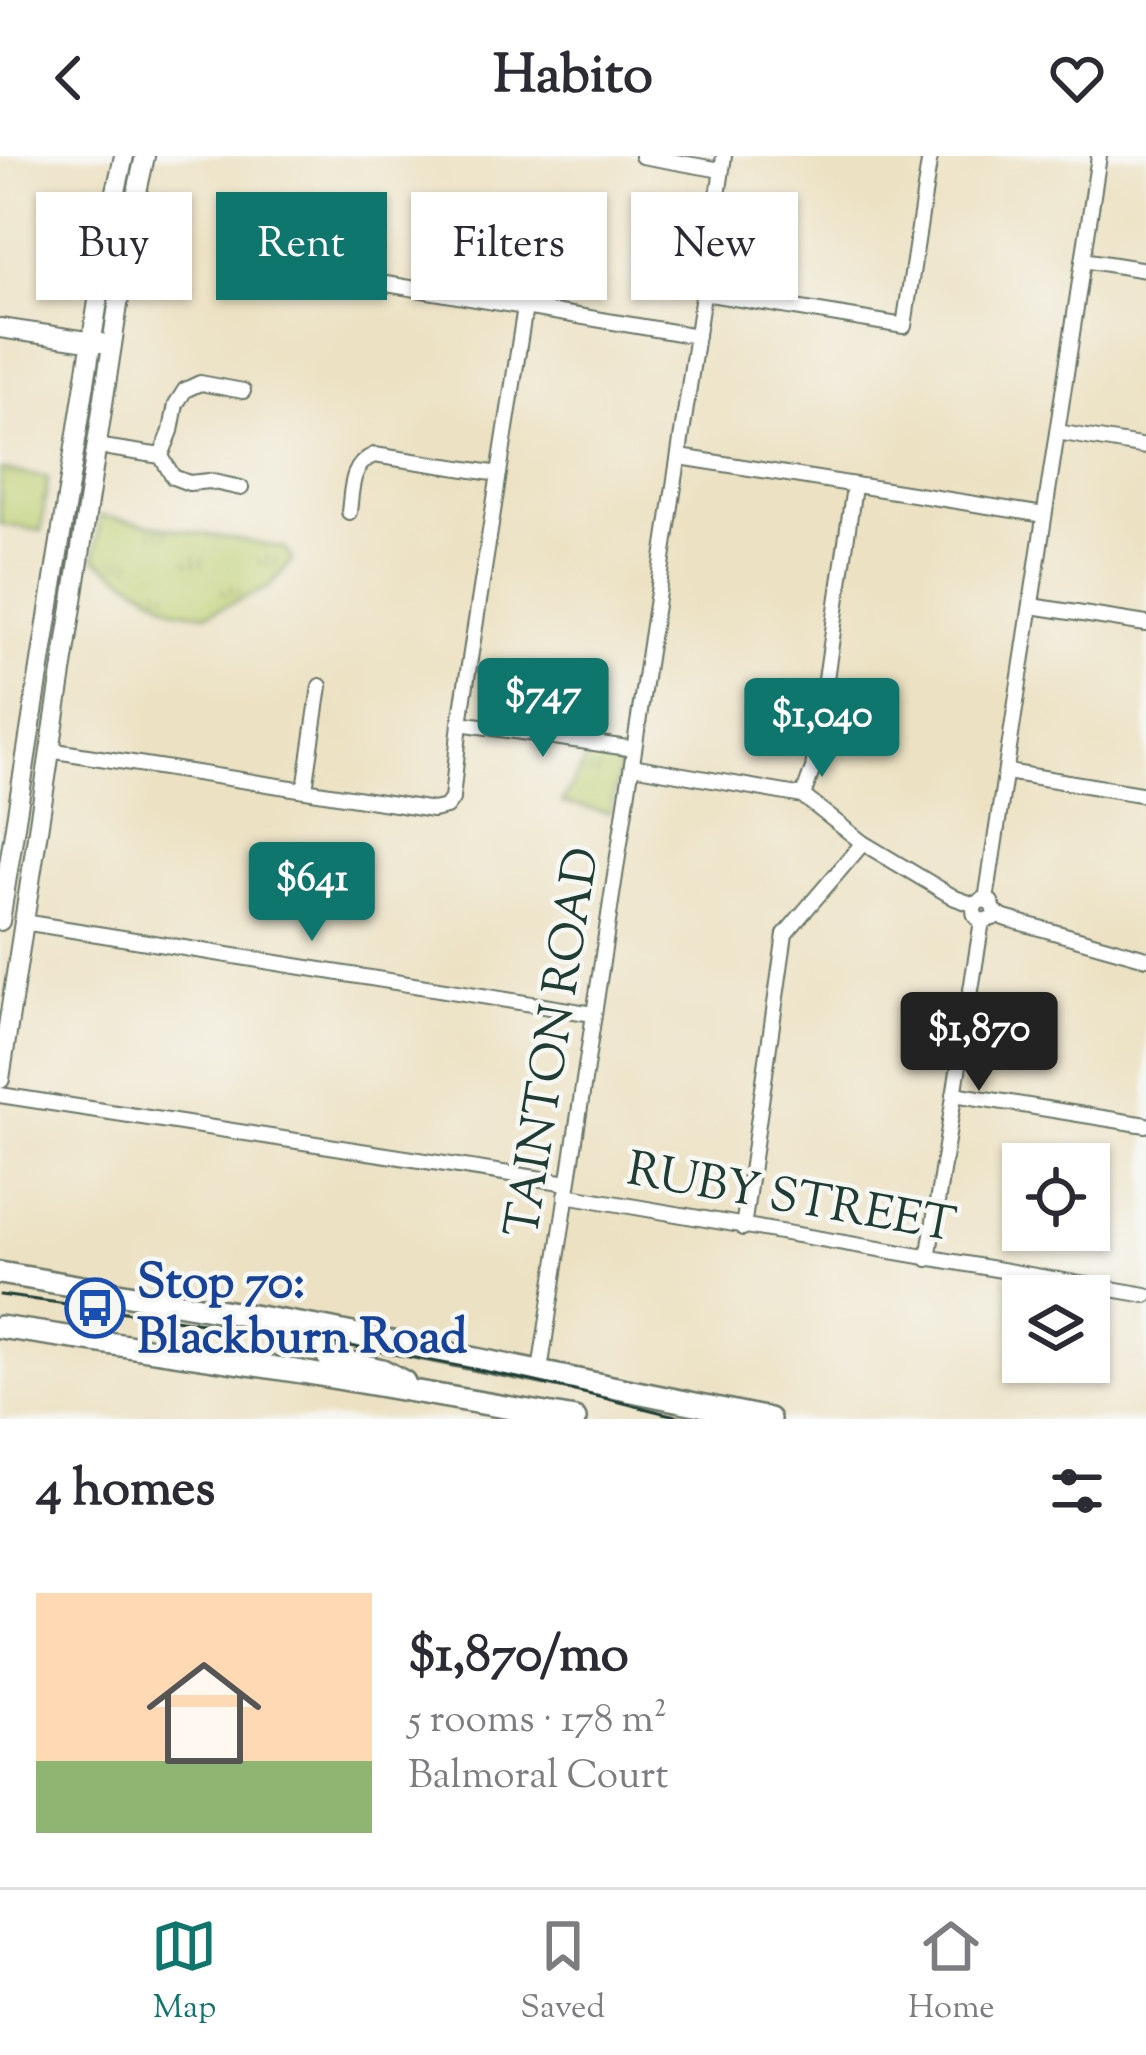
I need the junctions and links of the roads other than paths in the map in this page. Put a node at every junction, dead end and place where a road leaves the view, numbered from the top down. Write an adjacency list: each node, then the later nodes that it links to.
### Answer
1 (124, 156): 15 (main road)
2 (145, 156): 15 (main road)
3 (642, 156): 6 (street)
4 (930, 156): 11 (street)
5 (1099, 156): 7 (street)
6 (723, 163)
7 (1083, 260): 8 (street); 17 (street)
8 (1146, 270)
9 (387, 284): 12 (street)
10 (703, 300): 14 (street, TAINTON ROAD)
11 (746, 300)
12 (524, 307): 14 (street); 22 (street)
13 (0, 328): 15 (main road)
14 (697, 336): 21 (street, TAINTON ROAD)
15 (102, 343): 18 (main road); 31 (main road)
16 (243, 391): 20 (street)
17 (1057, 432): 19 (street); 26 (street)
18 (96, 446): 20 (street); 31 (main road)
19 (1146, 446)
20 (161, 456): 24 (street)
21 (680, 457): 23 (street); 32 (street, TAINTON ROAD)
22 (499, 474): 25 (street); 30 (street)
23 (854, 487): 26 (street); 37 (street)
24 (241, 488)
25 (349, 512)
26 (1044, 515): 27 (street)
27 (1032, 606): 28 (street); 34 (street)
28 (1146, 624)
29 (320, 686): 35 (street)
30 (460, 723): 32 (street); 35 (street)
31 (39, 748): 35 (street); 40 (main road); 41 (main road)
32 (634, 748): 33 (street, TAINTON ROAD)
33 (632, 766): 37 (street); 43 (street, TAINTON ROAD)
34 (1007, 772): 36 (street); 39 (street)
35 (305, 789)
36 (1146, 795)
37 (803, 796): 38 (street)
38 (863, 843): 39 (street); 49 (street)
39 (985, 909): 42 (street); 45 (street)
40 (0, 921)
41 (23, 922): 43 (street); 44 (main road)
42 (1146, 958)
43 (593, 1014): 48 (street, TAINTON ROAD)
44 (0, 1079)
45 (954, 1094): 47 (street); 51 (street)
46 (0, 1095): 48 (street, RUBY STREET)
47 (1146, 1124)
48 (567, 1189): 49 (street, RUBY STREET); 56 (street, TAINTON ROAD)
49 (743, 1228): 51 (street, RUBY STREET)
50 (0, 1255): 52 (main road)
51 (928, 1259): 53 (street, RUBY STREET)
52 (6, 1274): 54 (highway)
53 (1146, 1294)
54 (323, 1328): 56 (highway); 57 (highway)
55 (2, 1329): 57 (highway)
56 (540, 1371): 59 (highway)
57 (420, 1391): 58 (highway)
58 (575, 1419)
59 (769, 1419)

